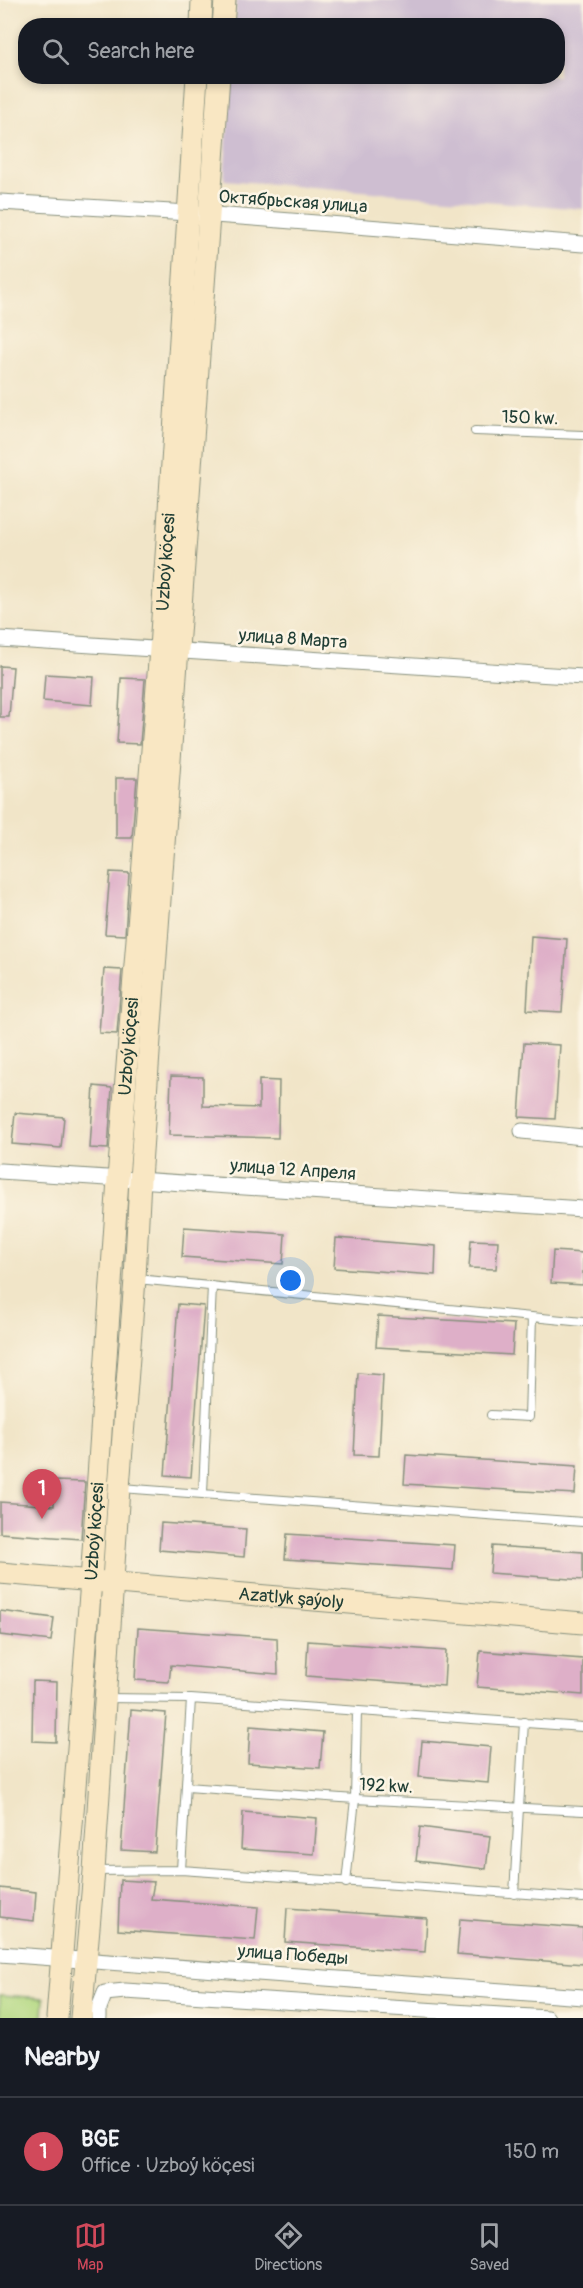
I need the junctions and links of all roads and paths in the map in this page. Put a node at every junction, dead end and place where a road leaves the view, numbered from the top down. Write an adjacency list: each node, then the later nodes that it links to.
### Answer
1 (202, 0): 3 (street)
2 (225, 0): 4 (street)
3 (201, 18)
4 (224, 18)
5 (197, 84): 8 (street, Uzboý köçesi)
6 (218, 84): 8 (street, Uzboý köçesi)
7 (0, 202): 8 (street, Октябрьская улица)
8 (198, 214): 9 (street, Октябрьская улица); 13 (street, Uzboý köçesi)
9 (583, 244)
10 (475, 431): 11 (lane, 150 kw.)
11 (583, 435)
12 (0, 639): 13 (street, улица 8 Марта)
13 (169, 650): 14 (street, улица 8 Марта); 18 (street, Uzboý köçesi); 19 (street, Uzboý köçesi)
14 (583, 677)
15 (522, 1131): 16 (street)
16 (583, 1137)
17 (0, 1171): 18 (street, улица 12 Апреля)
18 (118, 1179): 19 (street, улица 12 Апреля); 30 (street, Uzboý köçesi)
19 (140, 1179): 20 (street, улица 12 Апреля); 21 (street, Uzboý köçesi)
20 (583, 1209)
21 (135, 1279): 22 (lane); 26 (street, Uzboý köçesi)
22 (212, 1286): 23 (lane); 27 (lane)
23 (532, 1317): 24 (lane); 25 (lane)
24 (583, 1322)
25 (491, 1415)
26 (119, 1488): 27 (lane); 31 (street, Uzboý köçesi)
27 (203, 1493): 28 (lane)
28 (583, 1522)
29 (0, 1573): 30 (street, Azatlyk şaýoly)
30 (92, 1581): 31 (street, Azatlyk şaýoly); 48 (street, Uzboý köçesi)
31 (113, 1582): 32 (street, Azatlyk şaýoly); 33 (street, Uzboý köçesi)
32 (583, 1623)
33 (106, 1698): 34 (lane); 43 (street, Uzboý köçesi)
34 (191, 1699): 35 (lane); 38 (lane)
35 (357, 1711): 36 (lane); 39 (lane)
36 (524, 1722): 37 (lane); 40 (lane)
37 (583, 1727)
38 (187, 1787): 39 (lane, 192 kw.); 42 (lane)
39 (355, 1799): 40 (lane, 192 kw.); 44 (lane)
40 (519, 1808): 41 (lane, 192 kw.); 45 (lane)
41 (583, 1811)
42 (182, 1870): 43 (lane); 44 (lane)
43 (94, 1871): 49 (street, Uzboý köçesi)
44 (346, 1882): 45 (lane)
45 (514, 1894): 46 (lane)
46 (583, 1898)
47 (0, 1954): 48 (street, улица Победы)
48 (61, 1957): 49 (street, улица Победы); 51 (street, Uzboý köçesi)
49 (85, 1959): 50 (street, улица Победы); 52 (street, Uzboý köçesi)
50 (583, 1997)
51 (57, 2018)
52 (81, 2018)
53 (99, 2018): 54 (street)
54 (547, 2018)

